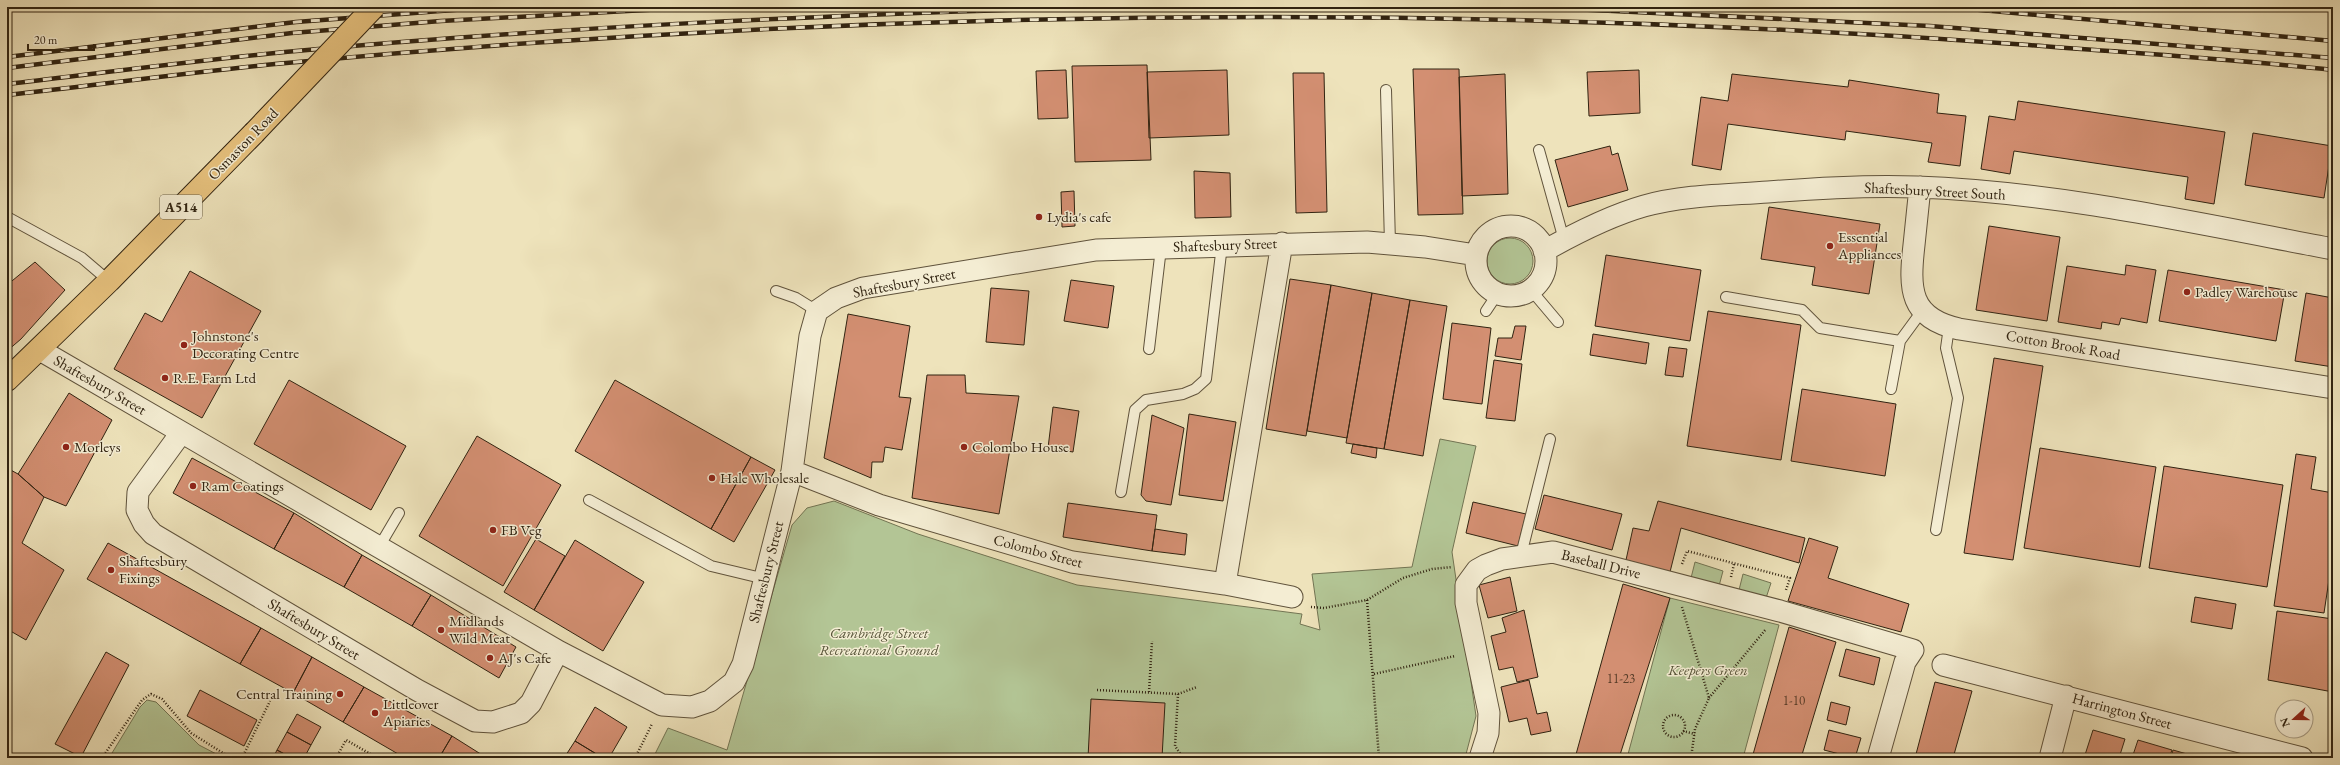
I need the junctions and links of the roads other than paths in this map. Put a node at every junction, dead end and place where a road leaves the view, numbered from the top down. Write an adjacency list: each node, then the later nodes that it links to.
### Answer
1 (374, 7): 14 (main road, Osmaston Road / A514, bridge)
2 (1386, 90): 8 (lane)
3 (1539, 150): 6 (lane)
4 (1920, 187): 6 (street, Shaftesbury Street South); 11 (street, Shaftesbury Street South); 21 (street, Cotton Brook Road)
5 (7, 218): 14 (lane)
6 (1564, 240): 12 (street, Shaftesbury Street South)
7 (1282, 243): 8 (street, Shaftesbury Street); 9 (street, Shaftesbury Street); 40 (street)
8 (1390, 244): 13 (street, Shaftesbury Street)
9 (1222, 245): 10 (street, Shaftesbury Street); 33 (lane)
10 (1161, 248): 19 (street, Shaftesbury Street); 25 (lane)
11 (2333, 249)
12 (1544, 250): 13 (street); 15 (street)
13 (1476, 255): 17 (street)
14 (109, 281): 26 (main road, Osmaston Road / A514)
15 (1531, 290): 17 (street); 22 (lane)
16 (776, 291): 19 (lane)
17 (1498, 293): 20 (lane)
18 (1726, 297): 24 (lane)
19 (817, 311): 32 (street, Shaftesbury Street)
20 (1486, 311)
21 (1922, 311): 23 (street, Cotton Brook Road); 24 (lane)
22 (1558, 322)
23 (1949, 327): 28 (street, Cotton Brook Road); 36 (lane)
24 (1900, 341): 29 (lane)
25 (1149, 349)
26 (40, 350): 27 (main road, Osmaston Road / A514); 30 (street, Shaftesbury Street)
27 (7, 380)
28 (2333, 388)
29 (1891, 389)
30 (181, 433): 37 (street, Shaftesbury Street); 42 (street, Shaftesbury Street)
31 (1550, 439): 38 (lane)
32 (792, 471): 39 (street, Shaftesbury Street); 40 (street, Colombo Street)
33 (1121, 492)
34 (589, 500): 39 (lane)
35 (399, 513): 37 (lane)
36 (1936, 530)
37 (379, 548): 42 (street, Shaftesbury Street)
38 (1521, 555): 45 (street, Baseball Drive); 46 (street, Baseball Drive)
39 (765, 579): 42 (street, Shaftesbury Street)
40 (1225, 584): 41 (street, Colombo Street)
41 (1292, 596)
42 (558, 651)
43 (1943, 665): 44 (street, Harrington Street)
44 (2066, 696): 47 (street); 48 (street, Harrington Street)
45 (1480, 758)
46 (1878, 758)
47 (2050, 758)
48 (2302, 758)

